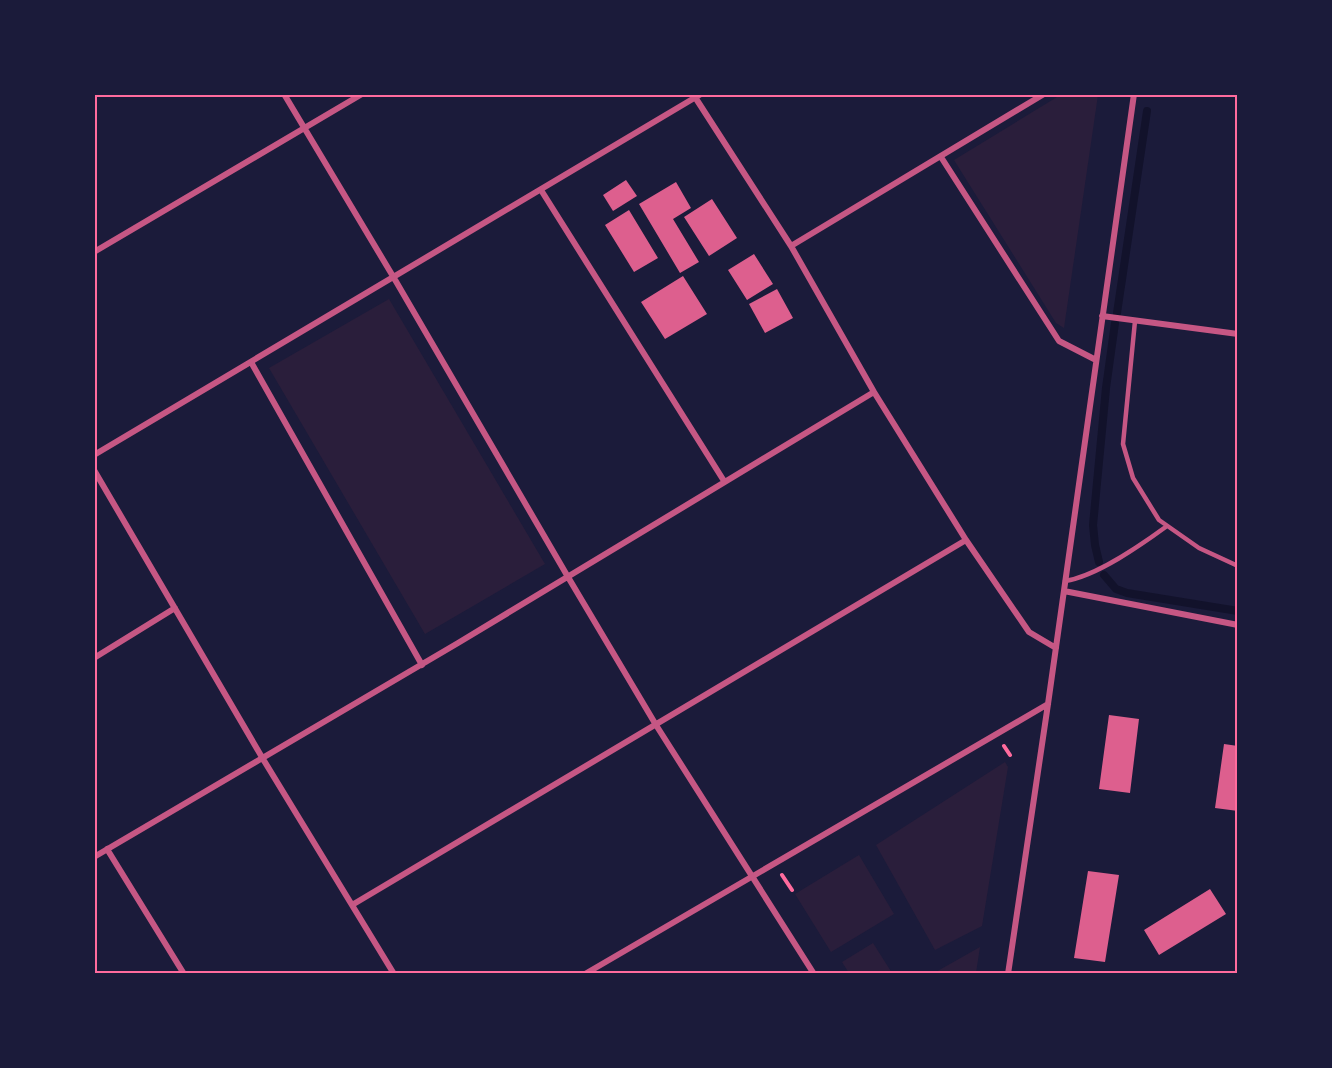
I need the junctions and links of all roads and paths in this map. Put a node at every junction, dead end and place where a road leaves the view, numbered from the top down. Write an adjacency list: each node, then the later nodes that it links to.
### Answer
1 (284, 94): 6 (street)
2 (362, 94): 6 (street)
3 (1044, 94): 7 (street)
4 (1134, 94): 12 (street)
5 (696, 96): 8 (street); 9 (street)
6 (305, 129): 10 (street); 11 (street)
7 (941, 156): 9 (street); 15 (street)
8 (541, 190): 11 (street); 20 (street)
9 (791, 246): 17 (street)
10 (94, 252)
11 (394, 278): 16 (street); 24 (street)
12 (1102, 316): 13 (street); 15 (street)
13 (1135, 321): 14 (street); 21 (lane)
14 (1238, 334)
15 (1096, 360): 25 (street)
16 (251, 362): 18 (street); 31 (street)
17 (874, 392): 20 (street); 22 (street)
18 (94, 455)
19 (94, 470): 27 (street)
20 (724, 481): 24 (street)
21 (1167, 526): 23 (lane); 25 (lane)
22 (966, 540): 29 (street); 33 (street)
23 (1238, 566)
24 (568, 577): 31 (street); 33 (street)
25 (1065, 581): 26 (street)
26 (1064, 591): 28 (street); 29 (street)
27 (175, 609): 30 (street); 34 (street)
28 (1238, 625)
29 (1056, 648): 32 (street)
30 (94, 658)
31 (422, 664): 34 (street)
32 (1048, 704): 37 (street); 43 (street)
33 (656, 724): 37 (street); 38 (street)
34 (263, 759): 35 (street); 38 (street)
35 (108, 849): 36 (street); 39 (street)
36 (94, 857)
37 (752, 875): 41 (street); 42 (street)
38 (352, 905): 40 (street)
39 (184, 974)
40 (394, 974)
41 (585, 974)
42 (814, 974)
43 (1008, 974)

